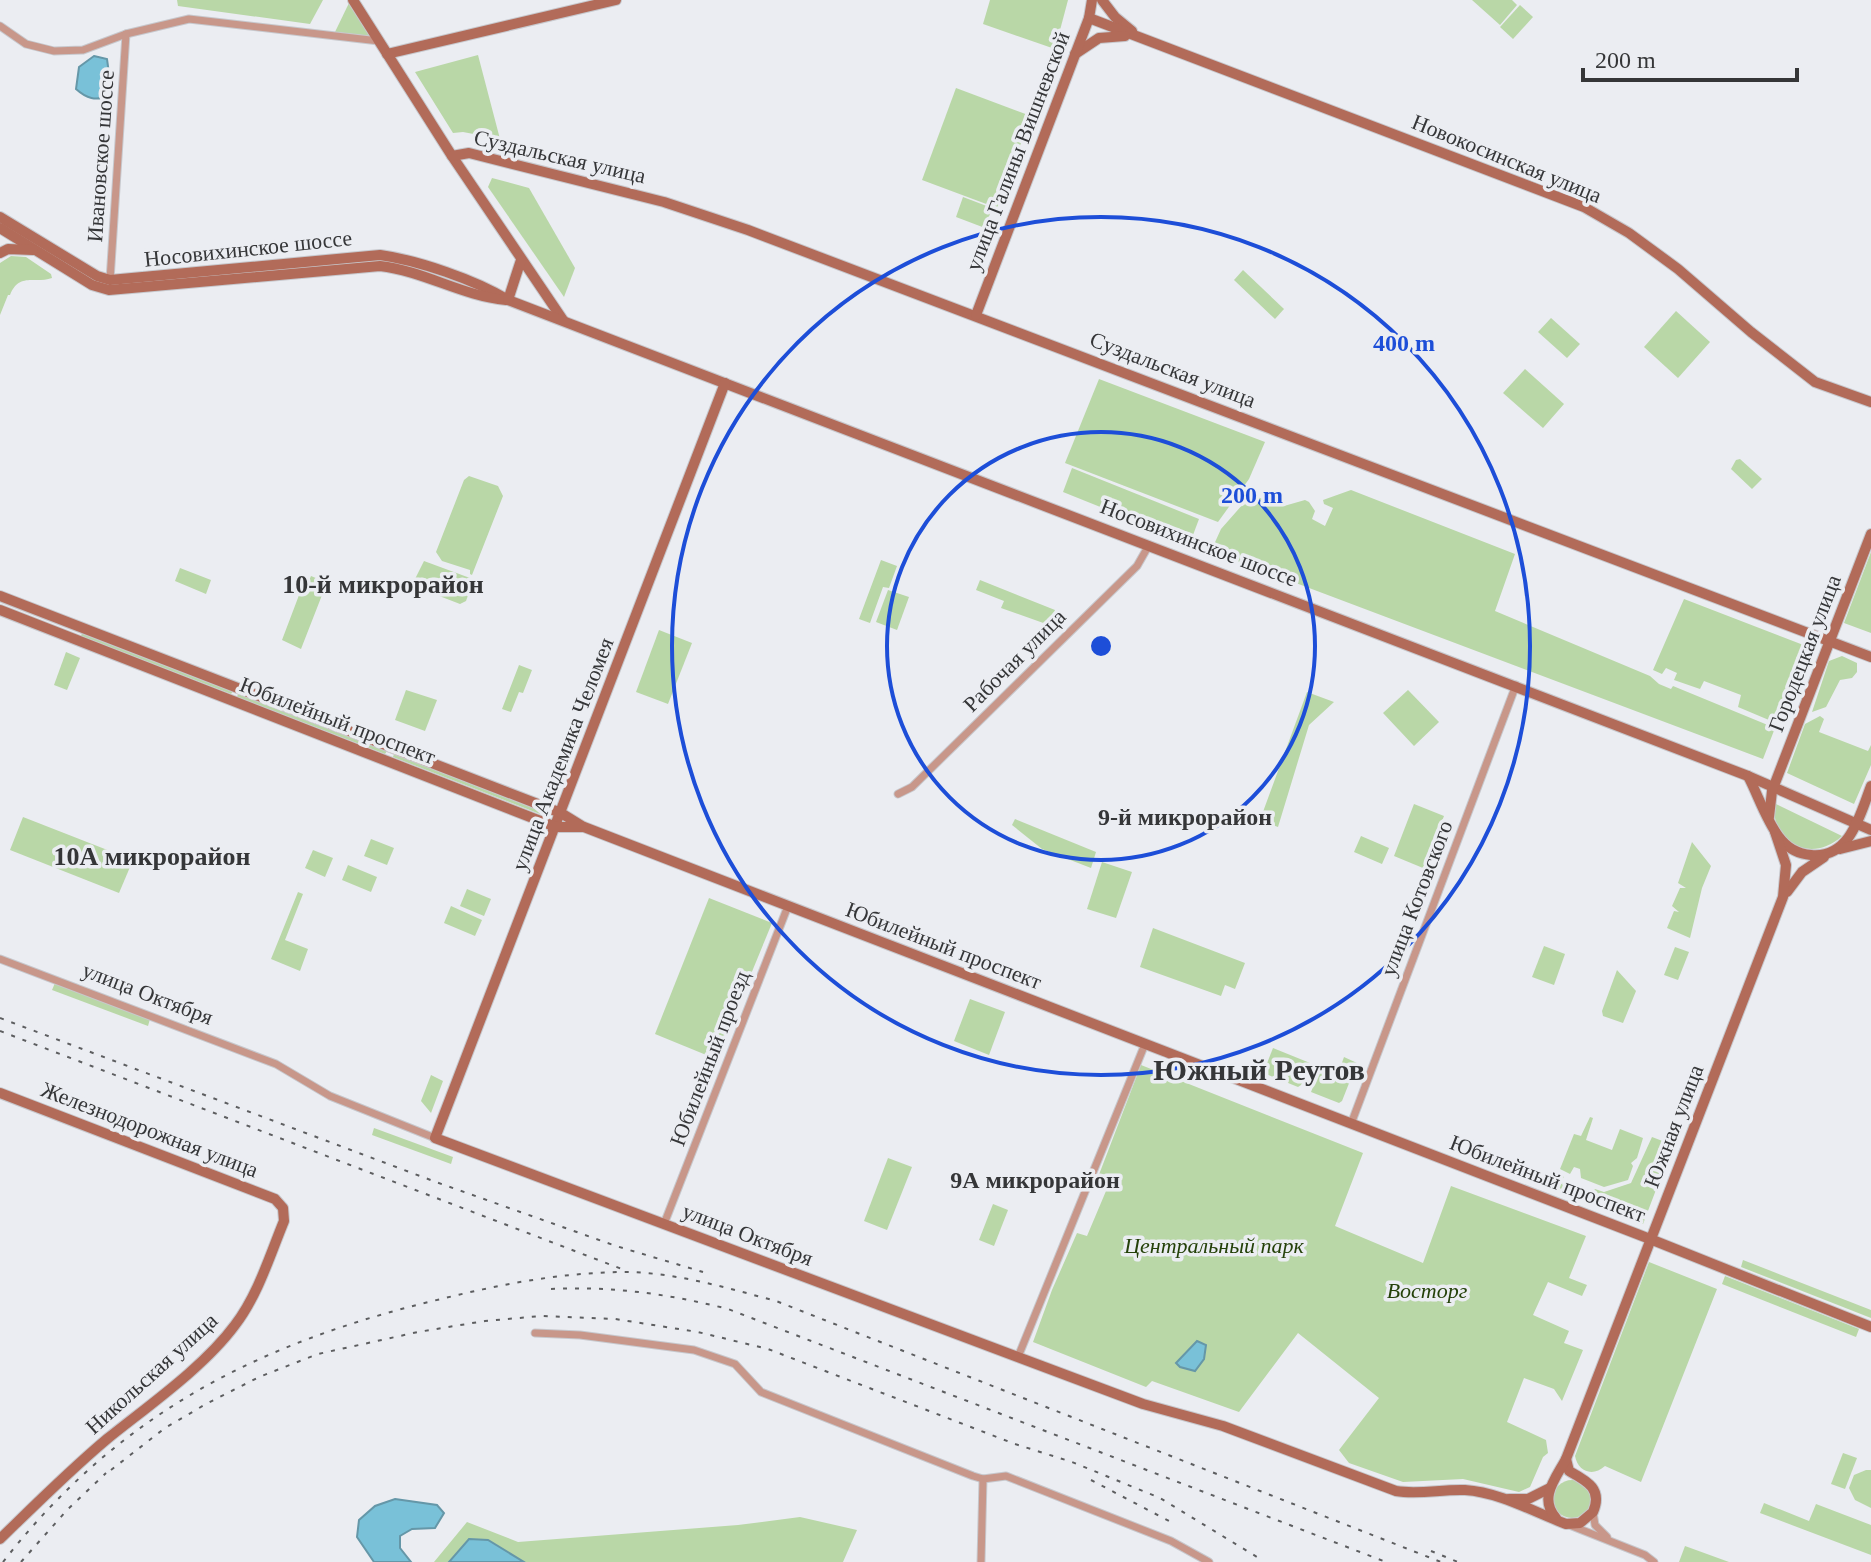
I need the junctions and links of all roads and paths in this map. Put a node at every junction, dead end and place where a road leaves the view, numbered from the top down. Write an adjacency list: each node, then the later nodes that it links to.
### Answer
1 (353, 0): 9 (street)
2 (616, 0): 10 (street)
3 (1092, 0): 5 (street, улица Галины Вишневской)
4 (1102, 0): 8 (street)
5 (1089, 18): 8 (street, Новокосинская улица); 11 (street, улица Галины Вишневской)
6 (0, 26): 7 (street)
7 (126, 34): 9 (street); 20 (street, Ивановское шоссе)
8 (1143, 40): 11 (street); 25 (street, Новокосинская улица)
9 (379, 41): 10 (street)
10 (387, 54): 12 (street)
11 (1073, 55): 22 (street, улица Галины Вишневской)
12 (452, 156): 17 (street); 22 (street, Суздальская улица)
13 (0, 217): 20 (street)
14 (0, 228): 15 (street, Носовихинское шоссе)
15 (35, 250): 16 (street); 21 (street, Носовихинское шоссе)
16 (0, 253)
17 (521, 260): 18 (street); 19 (street)
18 (517, 278): 19 (street); 21 (street)
19 (535, 279): 23 (street)
20 (110, 280): 21 (street, Носовихинское шоссе)
21 (508, 300): 23 (street, Носовихинское шоссе)
22 (976, 315): 30 (street, Суздальская улица)
23 (564, 322): 24 (street, Носовихинское шоссе)
24 (725, 383): 27 (street, Носовихинское шоссе); 37 (street, улица Академика Челомея)
25 (1871, 402)
26 (1871, 534): 30 (street, Городецкая улица)
27 (1149, 545): 32 (street, Носовихинское шоссе); 36 (street, Рабочая улица)
28 (0, 596): 37 (street, Юбилейный проспект)
29 (0, 610): 40 (street, Юбилейный проспект)
30 (1830, 641): 31 (street, Суздальская улица); 34 (street, Городецкая улица)
31 (1871, 657)
32 (1516, 685): 33 (street, Носовихинское шоссе); 51 (street, улица Котовского)
33 (1748, 776): 34 (street, Носовихинское шоссе); 38 (street, Южная улица)
34 (1774, 786): 38 (street, Городецкая улица); 39 (street, Носовихинское шоссе)
35 (1871, 786): 39 (street)
36 (898, 794)
37 (561, 813): 40 (street, улица Академика Челомея); 41 (street, Юбилейный проспект)
38 (1769, 817): 43 (street, Южная улица)
39 (1857, 823): 42 (street, Носовихинское шоссе); 45 (street)
40 (556, 827): 41 (street, Юбилейный проспект); 52 (street, улица Академика Челомея)
41 (584, 827): 47 (street, Юбилейный проспект)
42 (1871, 830)
43 (1775, 832): 45 (street); 46 (street, Южная улица)
44 (1871, 841): 45 (street)
45 (1832, 852): 46 (street, Южная улица)
46 (1783, 897): 55 (street, Южная улица)
47 (788, 906): 49 (street, Юбилейный проспект); 54 (street, Юбилейный проезд)
48 (0, 959): 52 (street, улица Октября)
49 (1145, 1044): 51 (street, Юбилейный проспект); 58 (street)
50 (0, 1093): 53 (street, Железнодорожная улица)
51 (1351, 1124): 55 (street, Юбилейный проспект)
52 (435, 1138): 54 (street, улица Октября)
53 (283, 1208): 66 (street, Никольская улица)
54 (664, 1224): 58 (street, улица Октября)
55 (1650, 1239): 56 (street, Юбилейный проспект); 59 (street, Южная улица)
56 (1871, 1327)
57 (535, 1333): 61 (street)
58 (1018, 1357): 63 (street, улица Октября)
59 (1566, 1459): 60 (street); 62 (street, Южная улица)
60 (1577, 1475): 62 (street); 64 (street)
61 (983, 1479): 68 (street); 69 (street)
62 (1551, 1486): 63 (street, улица Октября); 65 (street)
63 (1496, 1497): 65 (street, улица Октября)
64 (1593, 1512): 65 (street); 67 (street)
65 (1564, 1522): 67 (street, улица Октября)
66 (0, 1539)
67 (1612, 1541): 70 (street, улица Октября)
68 (981, 1562)
69 (1209, 1562)
70 (1654, 1562)

